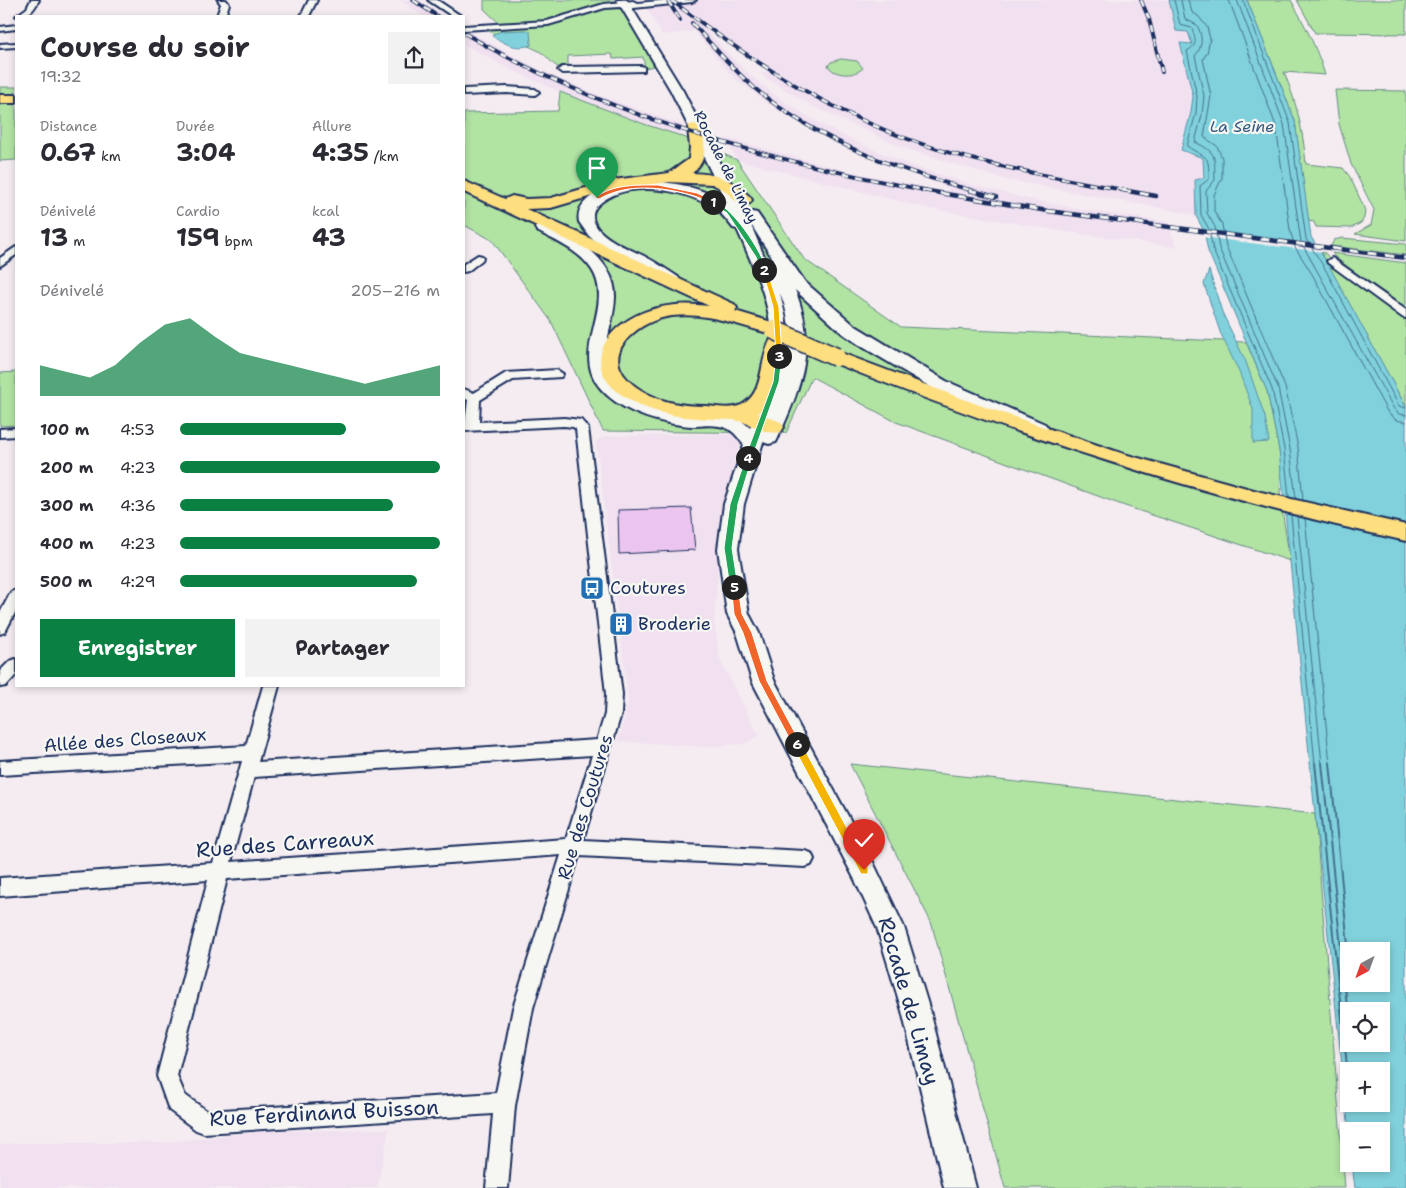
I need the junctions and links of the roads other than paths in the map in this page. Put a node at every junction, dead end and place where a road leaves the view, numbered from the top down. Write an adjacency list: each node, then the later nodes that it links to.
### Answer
1 (35, 0): 8 (street)
2 (222, 0): 9 (street)
3 (313, 0): 10 (street)
4 (432, 0): 11 (street)
5 (692, 0): 6 (street)
6 (629, 4): 7 (street); 7 (street); 24 (main road, Rocade de Limay); 29 (main road, Rocade de Limay)
7 (600, 8): 15 (street)
8 (21, 15)
9 (221, 15)
10 (306, 15)
11 (455, 15)
12 (15, 20): 14 (street)
13 (15, 27): 14 (street)
14 (2, 28)
15 (465, 28)
16 (15, 45): 17 (street)
17 (0, 46)
18 (641, 69): 19 (street)
19 (562, 70)
20 (465, 92): 21 (street)
21 (535, 92)
22 (0, 99): 23 (main road)
23 (15, 99)
24 (695, 128): 25 (main road); 26 (main road, Rocade de Limay)
25 (671, 178): 26 (main road); 27 (main road)
26 (722, 182): 29 (main road); 33 (main road, Rocade de Limay)
27 (465, 186)
28 (465, 186): 30 (main road)
29 (744, 200): 31 (main road, Rocade de Limay)
30 (501, 204): 38 (main road); 43 (main road)
31 (752, 216): 44 (main road, Rocade de Limay); 48 (main road)
32 (15, 251): 36 (street)
33 (758, 257): 38 (main road); 40 (main road, Rocade de Limay)
34 (478, 258): 37 (street)
35 (1332, 260): 39 (street)
36 (0, 264)
37 (465, 266)
38 (675, 282): 40 (main road)
39 (1406, 315)
40 (774, 333): 43 (main road); 43 (main road); 44 (main road, Rocade de Limay); 48 (main road, bridge)
41 (558, 374): 42 (street)
42 (469, 396): 45 (street)
43 (737, 419): 44 (main road); 49 (main road)
44 (768, 424): 49 (main road, Rocade de Limay); 53 (main road, Rocade de Limay)
45 (468, 427): 57 (street, Rue des Coutures)
46 (15, 432): 47 (street)
47 (0, 433)
48 (1075, 444): 50 (main road)
49 (752, 445): 53 (main road, Rocade de Limay)
50 (1406, 533)
51 (15, 598): 52 (street)
52 (0, 628)
53 (748, 633): 67 (main road, Rocade de Limay)
54 (15, 666): 55 (street)
55 (0, 681)
56 (271, 687): 58 (street)
57 (603, 747): 60 (street); 61 (street, Rue des Coutures)
58 (252, 753): 59 (street, Allée des Closeaux); 60 (street)
59 (0, 768)
60 (248, 770): 63 (street)
61 (572, 849): 62 (street, Rue des Carreaux); 63 (street, Rue des Carreaux); 65 (street, Rue des Coutures)
62 (805, 859)
63 (220, 870): 64 (street, Rue des Carreaux); 65 (street, Rue Ferdinand Buisson)
64 (0, 887)
65 (505, 1103): 66 (street, Rue des Coutures)
66 (497, 1188)
67 (960, 1188)

